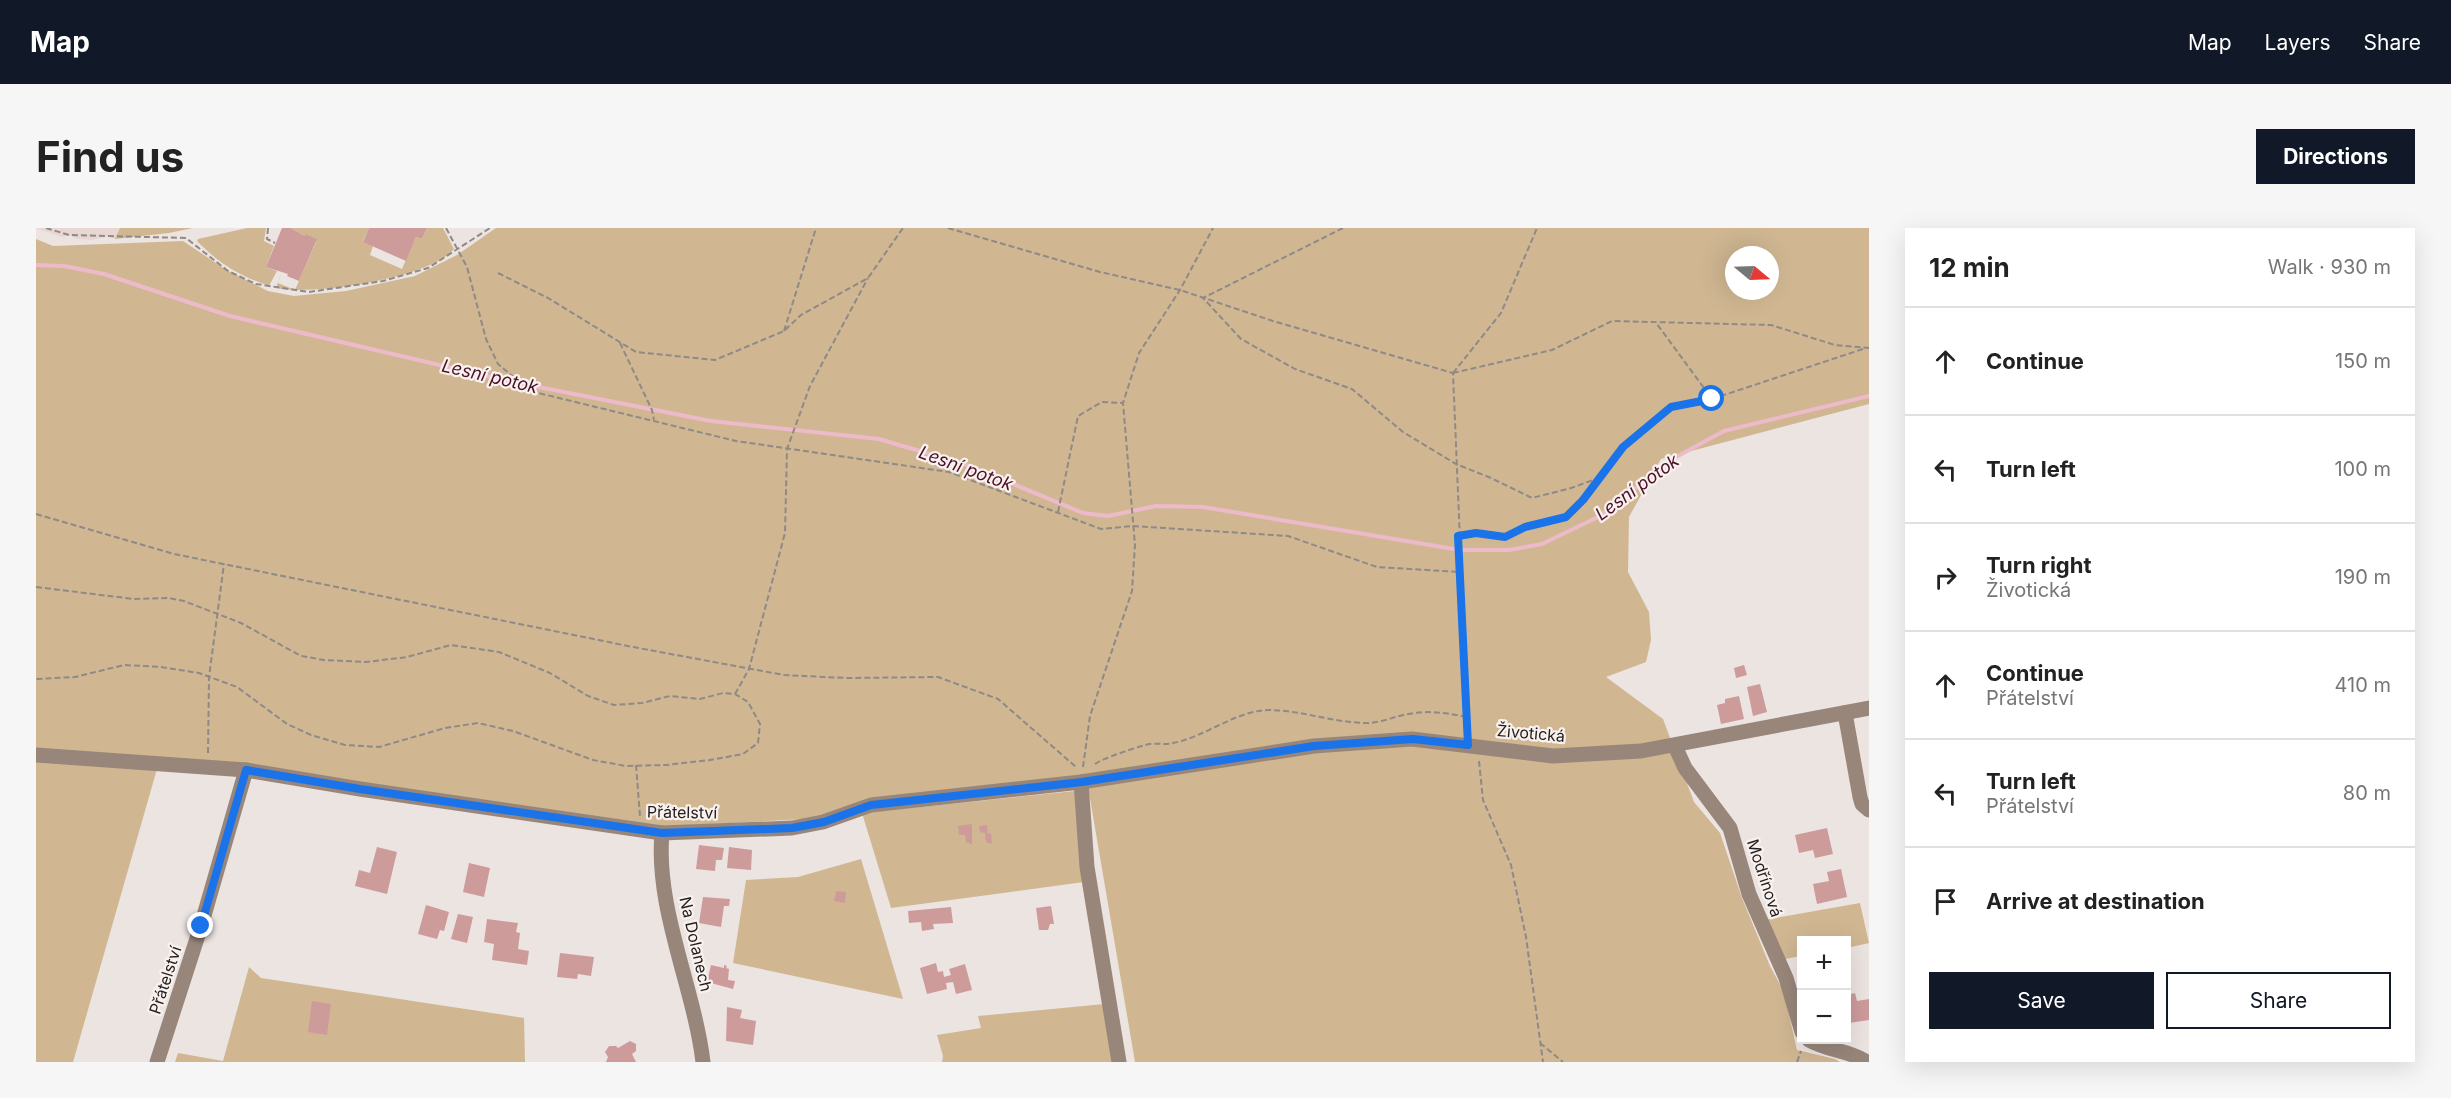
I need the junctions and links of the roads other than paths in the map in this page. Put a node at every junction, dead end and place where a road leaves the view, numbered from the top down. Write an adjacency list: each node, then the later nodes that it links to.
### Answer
1 (1869, 708): 2 (street, Životická)
2 (1845, 713): 3 (street, Životická); 7 (street)
3 (1675, 746): 6 (street, Životická); 9 (street, Modřínová)
4 (36, 754): 5 (street, Přátelství)
5 (246, 770): 8 (street, Přátelství); 11 (street, Přátelství)
6 (1082, 778): 8 (street, Přátelství); 13 (street)
7 (1869, 810)
8 (662, 833): 12 (street, Na Dolanech)
9 (1797, 1015)
10 (1818, 1044): 14 (street)
11 (157, 1062)
12 (703, 1062)
13 (1119, 1062)
14 (1867, 1062)

